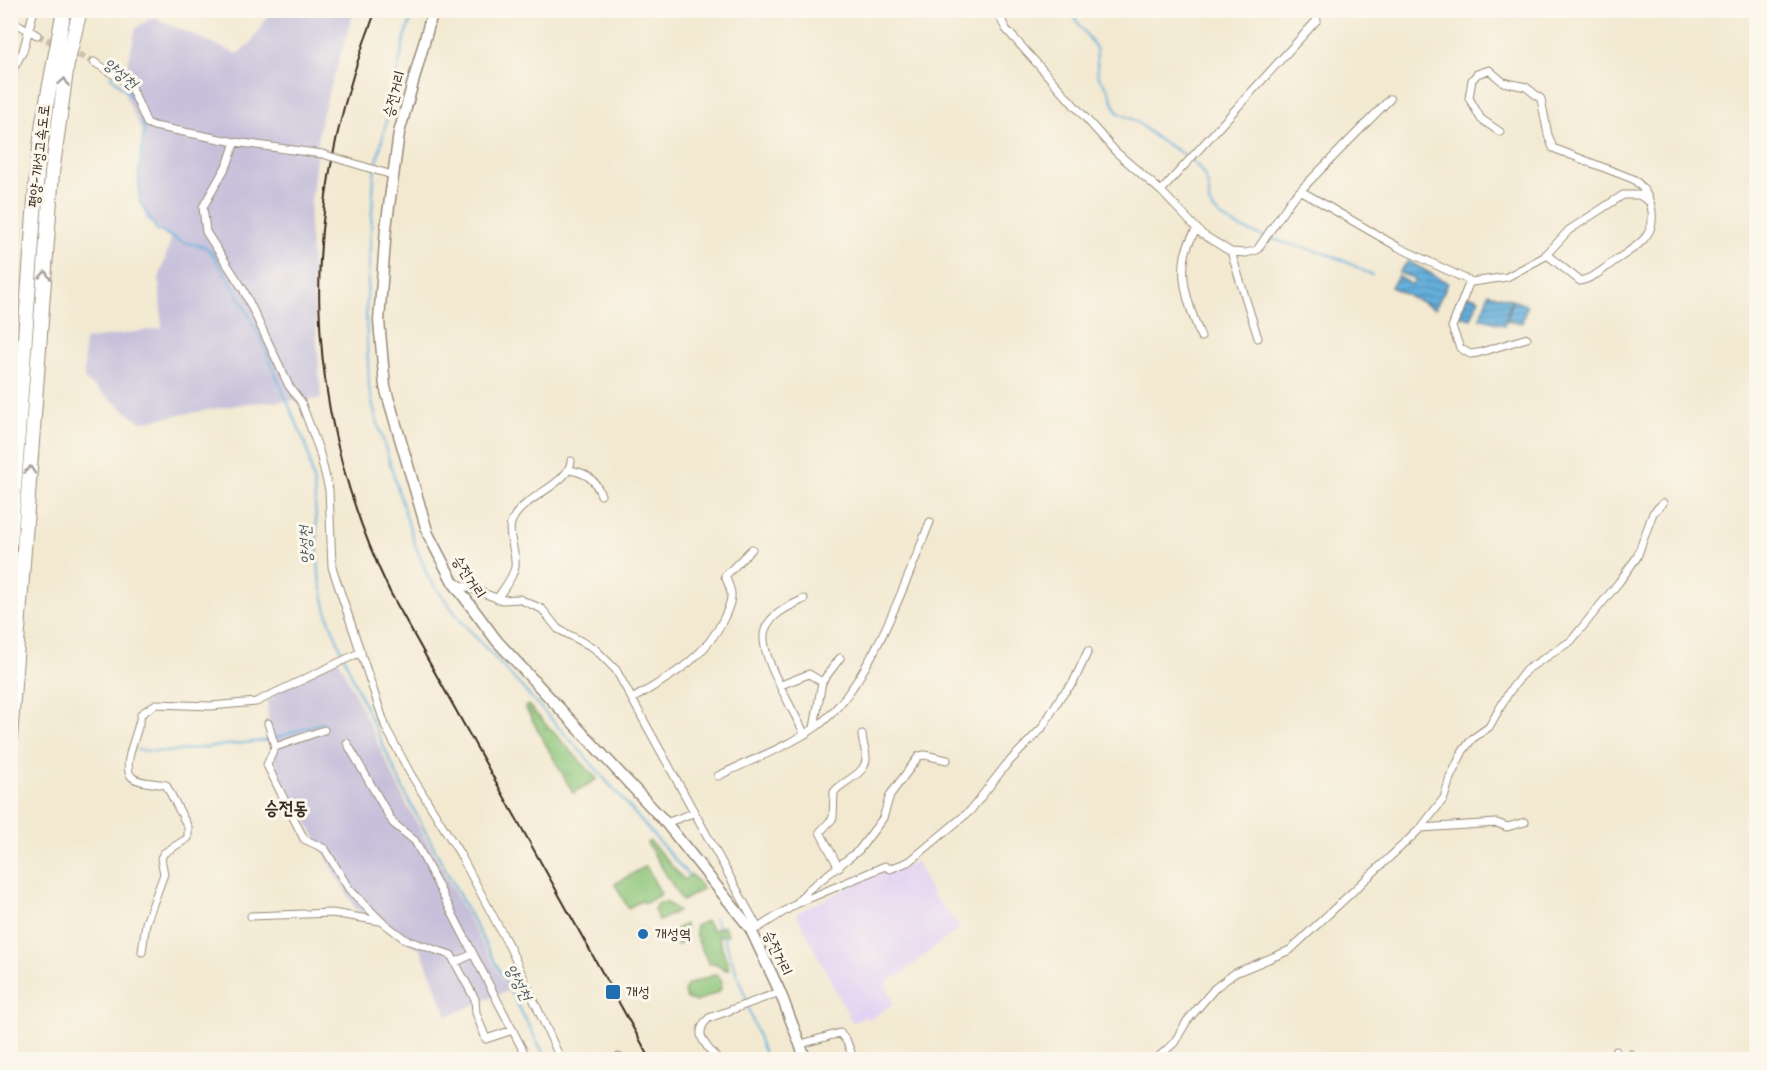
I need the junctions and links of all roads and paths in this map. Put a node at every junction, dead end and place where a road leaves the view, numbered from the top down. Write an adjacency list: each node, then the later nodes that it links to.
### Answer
1 (34, 10): 8 (street)
2 (64, 10): 31 (highway, 평양-개성고속도로)
3 (80, 10): 47 (highway, 평양-개성고속도로, one-way to 3)
4 (434, 10): 15 (main road, 승전거리)
5 (996, 10): 16 (street)
6 (10, 20): 8 (street)
7 (1317, 21): 16 (street)
8 (29, 30): 9 (street); 11 (street)
9 (37, 35)
10 (94, 62): 14 (street)
11 (10, 75)
12 (1390, 99): 17 (street)
13 (1500, 132): 18 (street)
14 (235, 142): 15 (street, bridge); 37 (street)
15 (392, 175): 33 (main road, 승전거리)
16 (1161, 191): 19 (street)
17 (1301, 191): 20 (street); 22 (street)
18 (1650, 202): 21 (street); 21 (street)
19 (1197, 229): 20 (street); 23 (street)
20 (1231, 252): 24 (street)
21 (1546, 254): 22 (street)
22 (1470, 281): 25 (street)
23 (1201, 337)
24 (1258, 338)
25 (1527, 338)
26 (571, 460): 27 (street)
27 (570, 470): 28 (street); 34 (street)
28 (601, 495)
29 (1663, 503): 55 (street)
30 (930, 522): 43 (street)
31 (10, 542)
32 (752, 549): 41 (street)
33 (453, 582): 34 (street); 53 (main road, 승전거리)
34 (497, 598): 41 (street)
35 (804, 599): 40 (street)
36 (1088, 651): 57 (street)
37 (361, 652): 61 (street); 69 (street)
38 (840, 658): 39 (street)
39 (822, 682): 40 (street); 43 (street)
40 (781, 686): 45 (street)
41 (632, 699): 52 (street)
42 (268, 723): 49 (street)
43 (814, 728): 45 (street)
44 (324, 730): 49 (street)
45 (804, 733): 51 (street)
46 (862, 734): 56 (street)
47 (10, 738)
48 (346, 743): 62 (street)
49 (274, 746): 59 (street)
50 (947, 760): 56 (street)
51 (718, 776)
52 (693, 813): 53 (street); 60 (street)
53 (666, 822): 60 (main road, 승전거리)
54 (1525, 822): 55 (street)
55 (1421, 828): 75 (street)
56 (839, 868): 57 (street)
57 (796, 904): 60 (street)
58 (251, 916): 59 (street)
59 (381, 921): 63 (street)
60 (754, 928): 64 (main road, 승전거리)
61 (142, 952)
62 (473, 954): 63 (street); 65 (street)
63 (456, 962): 65 (street)
64 (780, 992): 66 (main road, 승전거리); 72 (street)
65 (513, 1030): 68 (street)
66 (801, 1044): 73 (main road, 승전거리); 74 (street)
67 (1616, 1051): 76 (street)
68 (528, 1059)
69 (561, 1059)
70 (610, 1059): 71 (street)
71 (622, 1059)
72 (718, 1059)
73 (807, 1059)
74 (854, 1059)
75 (1155, 1059)
76 (1616, 1059)

